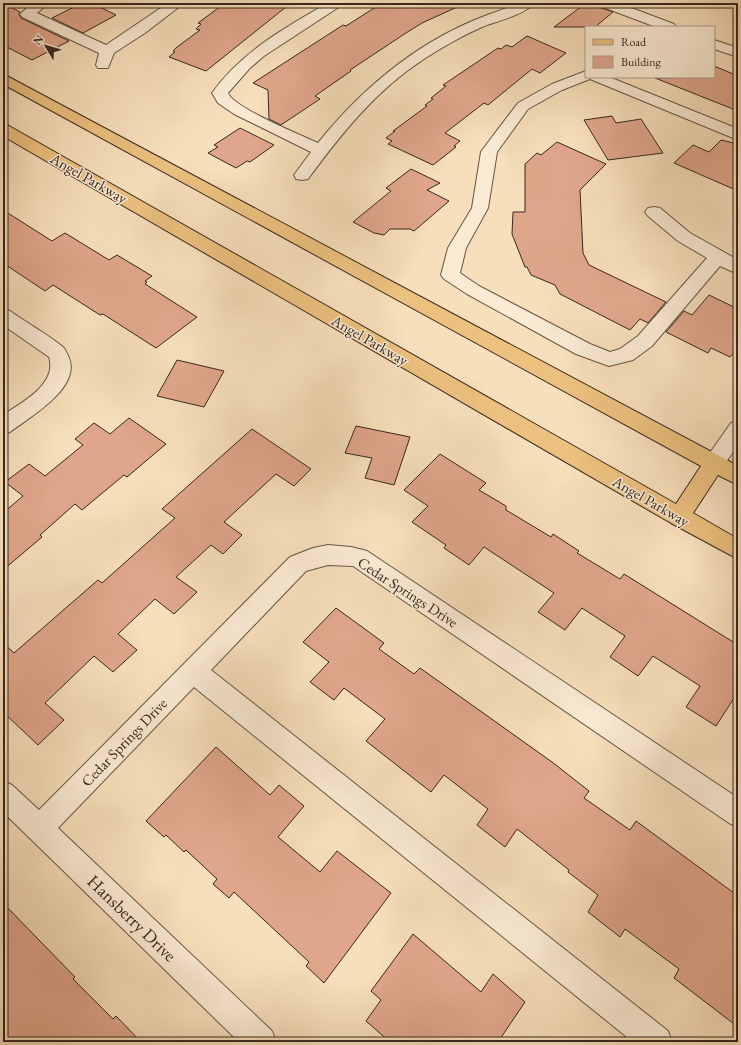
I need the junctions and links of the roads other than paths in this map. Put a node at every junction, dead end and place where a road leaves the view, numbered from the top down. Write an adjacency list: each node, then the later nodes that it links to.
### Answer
1 (42, 3): 8 (street)
2 (177, 3): 8 (street)
3 (338, 3): 16 (street)
4 (527, 3): 16 (street)
5 (605, 3): 6 (street)
6 (662, 26)
7 (715, 44): 9 (street)
8 (107, 51): 10 (street)
9 (738, 53)
10 (103, 66)
11 (585, 75): 19 (street)
12 (3, 78): 24 (main road)
13 (598, 78): 15 (street)
14 (3, 129): 26 (main road, Angel Parkway)
15 (738, 135)
16 (320, 150): 17 (street)
17 (302, 175)
18 (654, 212): 19 (street)
19 (718, 257): 20 (street)
20 (738, 268)
21 (3, 316): 22 (street)
22 (3, 426)
23 (738, 429): 24 (street)
24 (714, 463): 25 (main road); 26 (main road)
25 (738, 476)
26 (679, 517): 27 (main road, Angel Parkway)
27 (738, 550)
28 (193, 671): 30 (street, Cedar Springs Drive); 31 (street, Cedar Springs Drive); 33 (street)
29 (3, 794): 31 (street, Hansberry Drive)
30 (738, 814)
31 (39, 829): 32 (street, Hansberry Drive)
32 (261, 1042)
33 (658, 1042)

